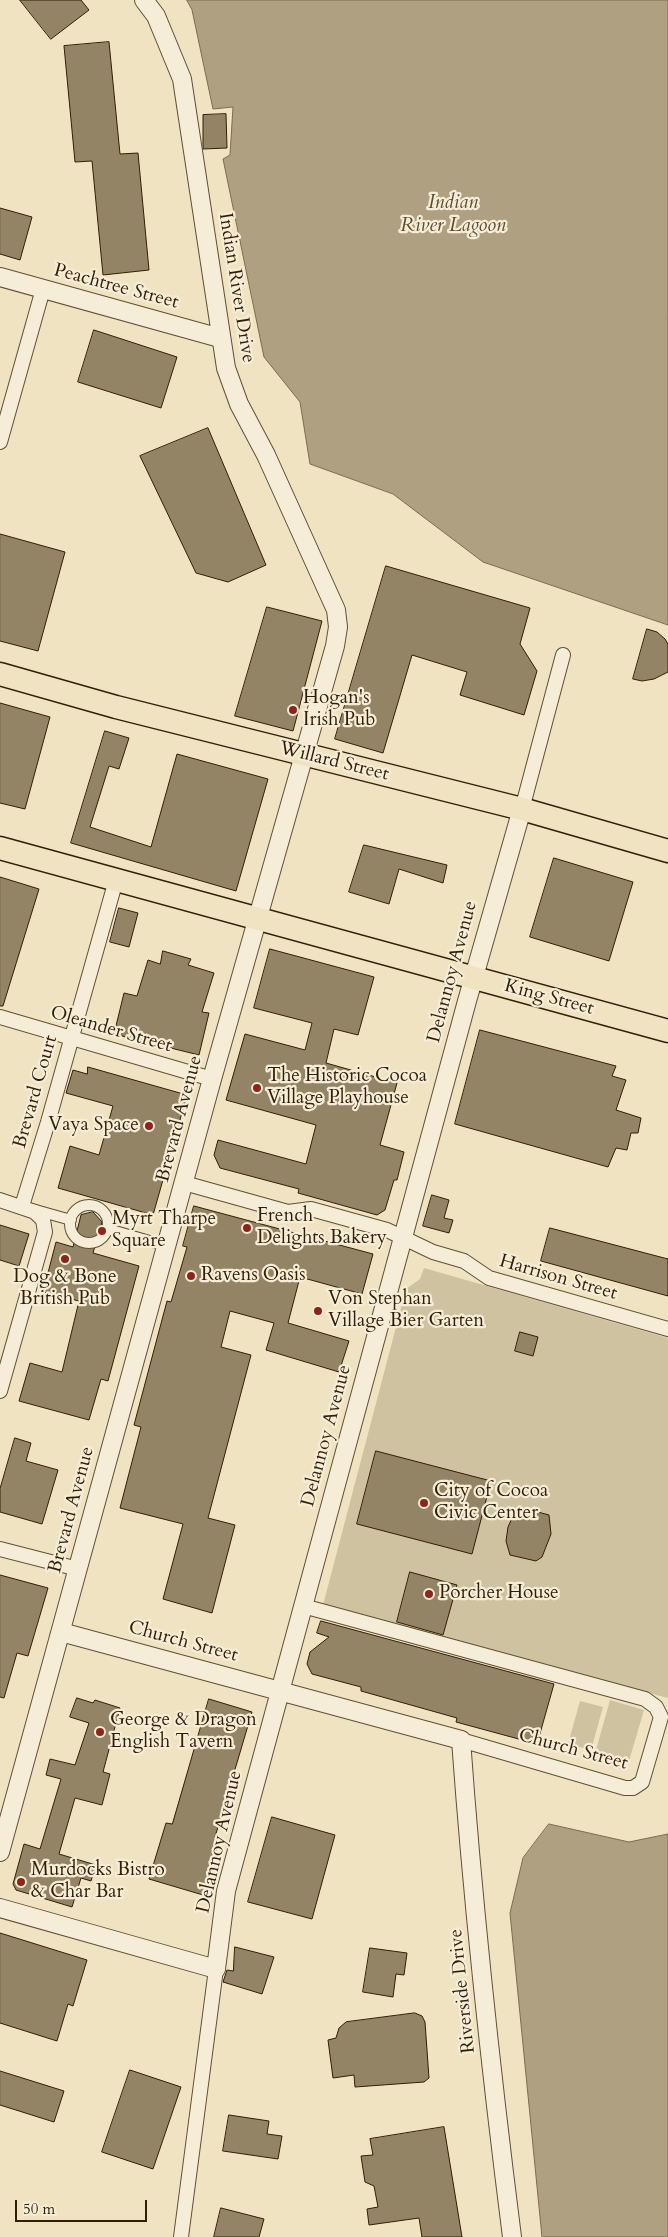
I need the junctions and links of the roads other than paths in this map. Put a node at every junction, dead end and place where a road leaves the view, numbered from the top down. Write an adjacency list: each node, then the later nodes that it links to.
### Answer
1 (144, 0): 4 (street, Indian River Drive)
2 (0, 277): 3 (street, Peachtree Street)
3 (43, 289): 4 (street, Peachtree Street); 5 (street)
4 (220, 338): 6 (street, Indian River Drive)
5 (0, 442)
6 (321, 573): 9 (street, Brevard Avenue)
7 (563, 655): 10 (street, Delannoy Avenue)
8 (0, 674): 9 (main road, Willard Street)
9 (305, 755): 10 (main road, Willard Street); 14 (street, Brevard Avenue)
10 (522, 809): 12 (main road, Willard Street); 15 (street, Delannoy Avenue)
11 (0, 848): 13 (main road, King Street)
12 (668, 851)
13 (116, 880): 14 (main road, King Street); 18 (street, Brevard Court)
14 (259, 919): 15 (main road, King Street); 19 (street, Brevard Avenue)
15 (473, 978): 17 (main road, King Street); 25 (street, Delannoy Avenue)
16 (0, 1017): 18 (street, Oleander Street)
17 (668, 1031)
18 (72, 1038): 19 (street, Oleander Street); 22 (street, Brevard Court)
19 (212, 1078): 20 (street, Brevard Avenue)
20 (184, 1183): 25 (street, Harrison Street); 26 (street, Brevard Avenue)
21 (0, 1200): 22 (street)
22 (22, 1206): 23 (street); 28 (street)
23 (71, 1220): 24 (street); 24 (street)
24 (108, 1229): 26 (street)
25 (403, 1237): 27 (street, Harrison Street); 31 (street, Delannoy Avenue)
26 (167, 1246): 30 (street, Brevard Avenue)
27 (668, 1329)
28 (0, 1391)
29 (0, 1549): 30 (street)
30 (78, 1569): 32 (street, Brevard Avenue)
31 (303, 1606): 33 (street, Delannoy Avenue); 34 (street, Church Street)
32 (61, 1632): 33 (street, Church Street); 35 (street, Brevard Avenue)
33 (280, 1691): 34 (street, Church Street); 37 (street, Delannoy Avenue)
34 (461, 1740): 39 (street, Riverside Drive)
35 (0, 1848)
36 (0, 1908): 37 (street)
37 (216, 1969): 38 (street, Delannoy Avenue)
38 (181, 2237)
39 (512, 2237)

